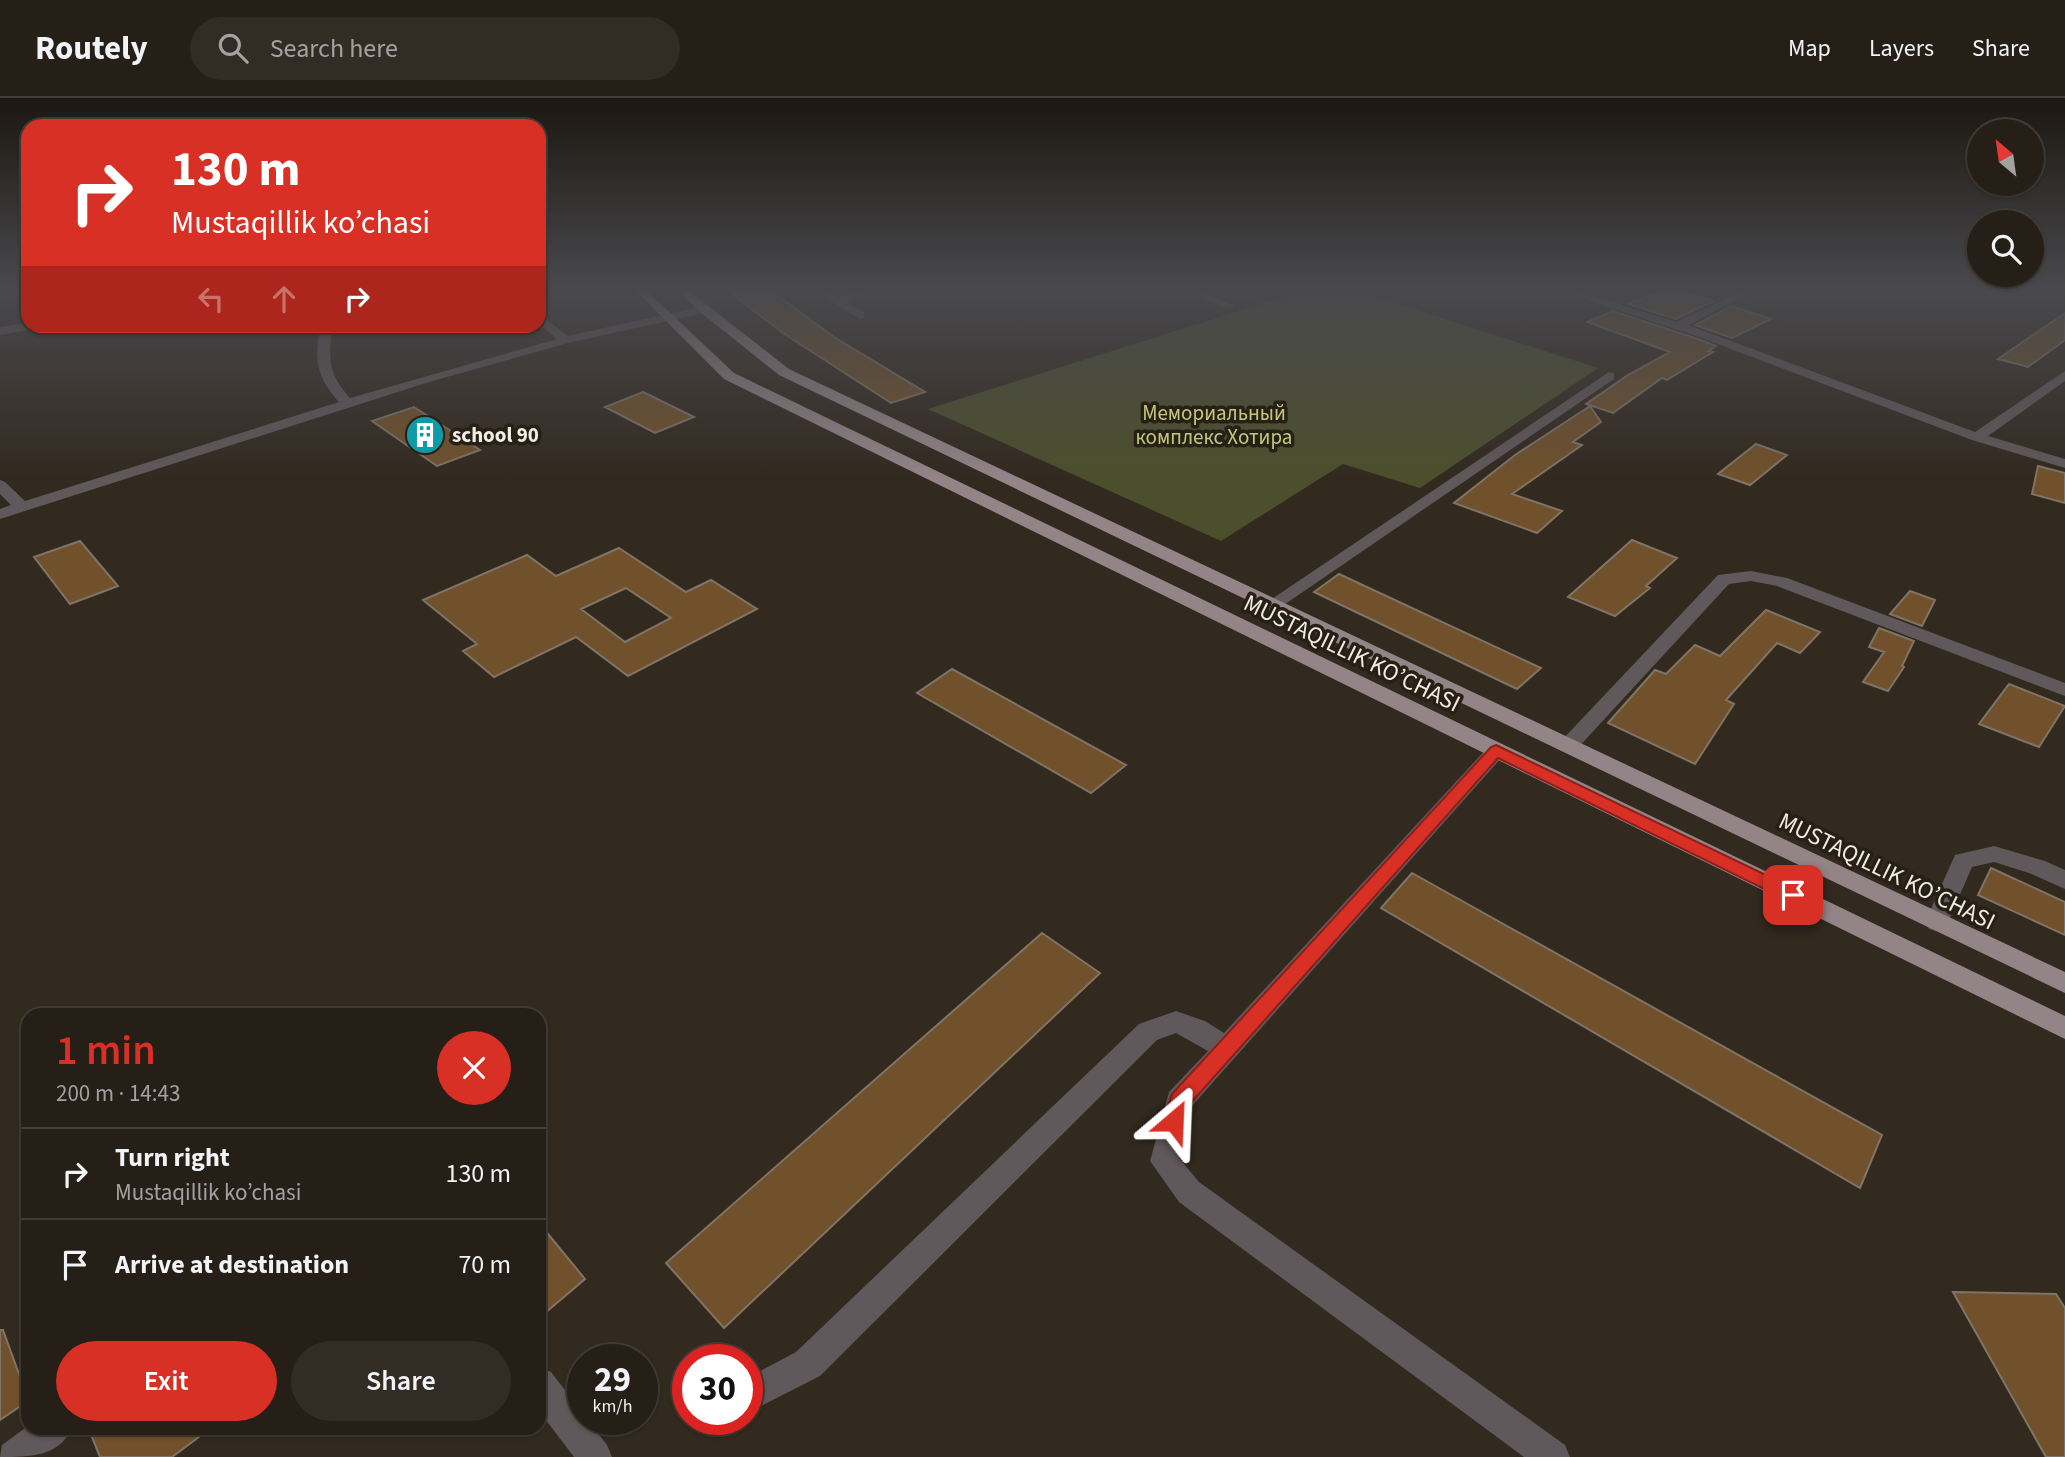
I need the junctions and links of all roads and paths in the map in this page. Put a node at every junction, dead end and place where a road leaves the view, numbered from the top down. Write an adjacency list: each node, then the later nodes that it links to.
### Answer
1 (324, 353): 8 (street)
2 (518, 353): 8 (street)
3 (705, 353): 17 (main road, MUSTAQILLIK KO’CHASI)
4 (760, 353): 14 (main road, MUSTAQILLIK KO’CHASI)
5 (1754, 353): 9 (street)
6 (2065, 375): 9 (street)
7 (1609, 376): 14 (street)
8 (346, 402): 12 (street)
9 (1977, 438): 10 (street)
10 (2065, 464)
11 (0, 485): 12 (street)
12 (21, 506): 13 (street)
13 (0, 514)
14 (1272, 605): 16 (main road, MUSTAQILLIK KO’CHASI)
15 (2065, 690): 16 (street)
16 (1568, 746): 19 (main road, MUSTAQILLIK KO’CHASI)
17 (1496, 751): 21 (main road, MUSTAQILLIK KO’CHASI); 22 (street)
18 (2065, 880): 19 (street)
19 (1937, 922): 20 (main road, MUSTAQILLIK KO’CHASI)
20 (2065, 983)
21 (2065, 1028)
22 (1226, 1049): 23 (street); 28 (street)
23 (763, 1388)
24 (546, 1393): 27 (street)
25 (45, 1435): 26 (street)
26 (14, 1457)
27 (595, 1457)
28 (1553, 1457)

